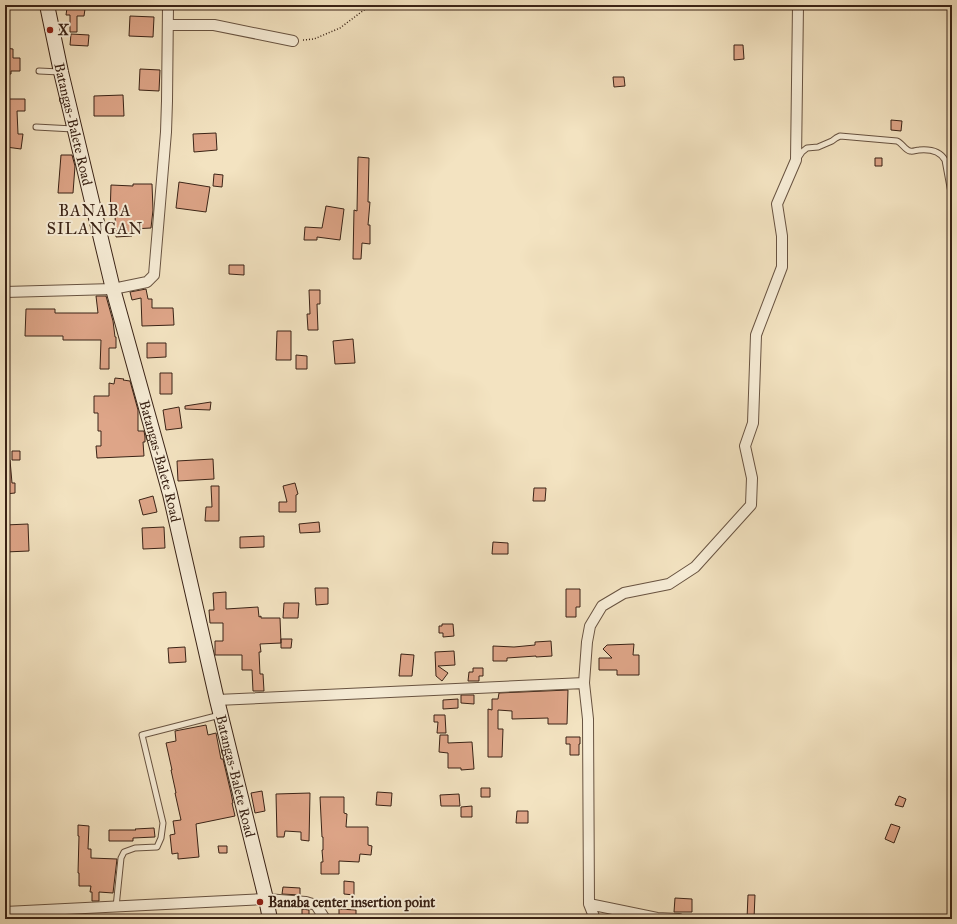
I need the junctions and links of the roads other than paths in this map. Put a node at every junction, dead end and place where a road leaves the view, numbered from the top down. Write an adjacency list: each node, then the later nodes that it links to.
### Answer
1 (47, 5): 7 (main road, Batangas-Balete Road)
2 (168, 5): 4 (street)
3 (798, 5): 10 (street)
4 (168, 25): 5 (street); 12 (street)
5 (293, 41)
6 (39, 71): 7 (lane)
7 (61, 72): 9 (main road, Batangas-Balete Road)
8 (36, 127): 9 (lane)
9 (74, 129): 12 (main road, Batangas-Balete Road)
10 (796, 160): 11 (lane); 14 (street)
11 (952, 198)
12 (113, 289): 13 (street); 15 (main road, Batangas-Balete Road)
13 (5, 292)
14 (584, 684): 15 (street); 18 (street)
15 (217, 700): 16 (main road, Batangas-Balete Road)
16 (221, 714): 17 (main road, Batangas-Balete Road); 19 (lane)
17 (266, 899): 19 (street); 22 (main road, Batangas-Balete Road); 23 (street)
18 (589, 904): 21 (street); 24 (street)
19 (116, 907): 20 (street)
20 (5, 912)
21 (657, 918): 25 (street)
22 (270, 919)
23 (325, 919)
24 (595, 919)
25 (679, 919)

